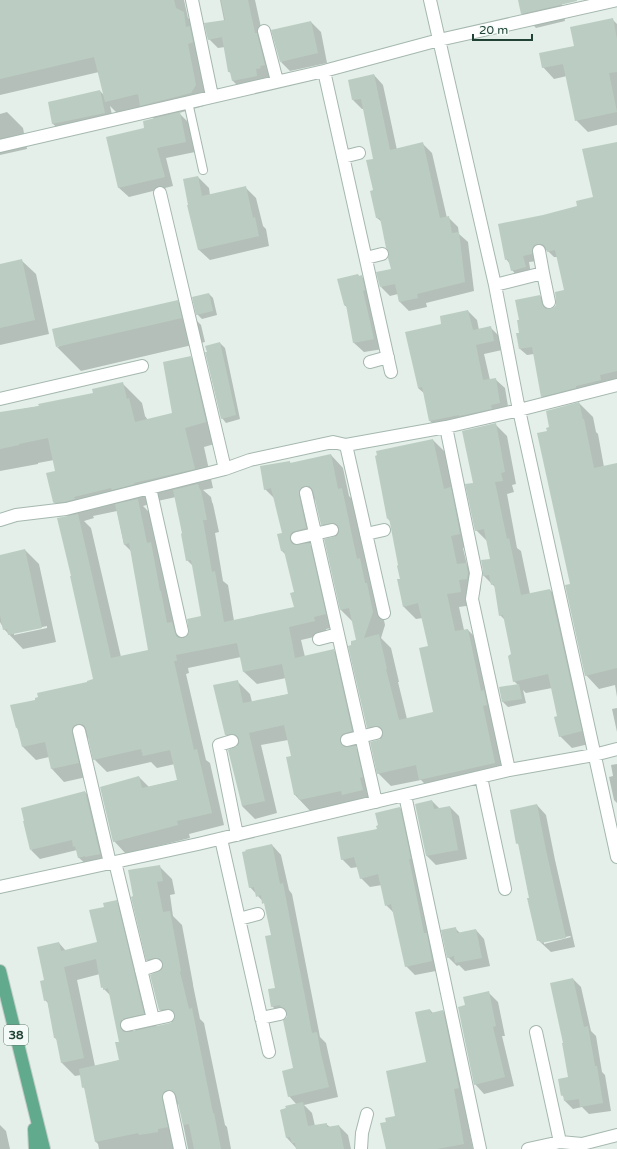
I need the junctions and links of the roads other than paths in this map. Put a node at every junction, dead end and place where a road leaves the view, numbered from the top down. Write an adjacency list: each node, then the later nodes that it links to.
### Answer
1 (192, 0): 8 (street)
2 (430, 0): 5 (street)
3 (617, 0): 5 (street)
4 (264, 31): 7 (street)
5 (439, 40): 6 (street); 19 (street)
6 (324, 70): 7 (street); 12 (street)
7 (277, 81): 8 (street)
8 (212, 96): 9 (street)
9 (188, 102): 10 (street); 13 (lane)
10 (0, 146)
11 (359, 153): 12 (street)
12 (343, 157): 17 (street)
13 (203, 170)
14 (160, 193): 30 (street)
15 (539, 251): 18 (street)
16 (382, 254): 17 (street)
17 (366, 258): 21 (street)
18 (543, 273): 19 (street); 20 (street)
19 (495, 285): 27 (street)
20 (549, 302)
21 (388, 357): 22 (street); 24 (street)
22 (370, 362)
23 (142, 366): 26 (street)
24 (391, 372)
25 (617, 385): 27 (street)
26 (0, 400)
27 (520, 410): 28 (street); 49 (street)
28 (446, 427): 29 (street); 50 (street)
29 (346, 445): 30 (street); 37 (street)
30 (225, 469): 31 (street)
31 (150, 488): 33 (street); 40 (street)
32 (306, 493): 36 (street)
33 (0, 520)
34 (332, 530): 36 (street)
35 (384, 530): 37 (street)
36 (315, 533): 38 (street); 41 (street)
37 (366, 534): 39 (street)
38 (296, 538)
39 (384, 613)
40 (182, 631)
41 (338, 634): 42 (street); 45 (street)
42 (319, 639)
43 (79, 731): 57 (street)
44 (376, 733): 45 (street)
45 (361, 736): 46 (street); 53 (street)
46 (347, 740)
47 (232, 741): 54 (street)
48 (617, 748): 49 (street)
49 (594, 755): 50 (street); 56 (street)
50 (509, 770): 51 (street)
51 (481, 777): 52 (street); 59 (street)
52 (405, 795): 53 (street); 82 (street)
53 (376, 802): 54 (street)
54 (237, 835): 55 (street)
55 (221, 838): 57 (street); 61 (street)
56 (617, 857)
57 (113, 862): 58 (street); 63 (street)
58 (0, 887)
59 (505, 889)
60 (258, 914): 61 (street)
61 (239, 919): 67 (street)
62 (156, 965): 63 (street)
63 (141, 970): 68 (street)
64 (0, 971): 73 (main road, 38)
65 (280, 1014): 67 (street)
66 (168, 1016): 68 (street)
67 (261, 1018): 71 (street)
68 (153, 1019): 69 (street)
69 (127, 1025)
70 (536, 1032): 76 (street)
71 (269, 1052)
72 (169, 1097): 80 (street)
73 (32, 1100): 78 (main road, 38); 79 (main road, 38)
74 (367, 1114): 81 (street)
75 (617, 1135): 77 (street)
76 (560, 1142): 77 (street); 83 (street)
77 (582, 1146)
78 (35, 1149)
79 (44, 1149)
80 (180, 1149)
81 (360, 1149)
82 (480, 1149)
83 (528, 1149)

